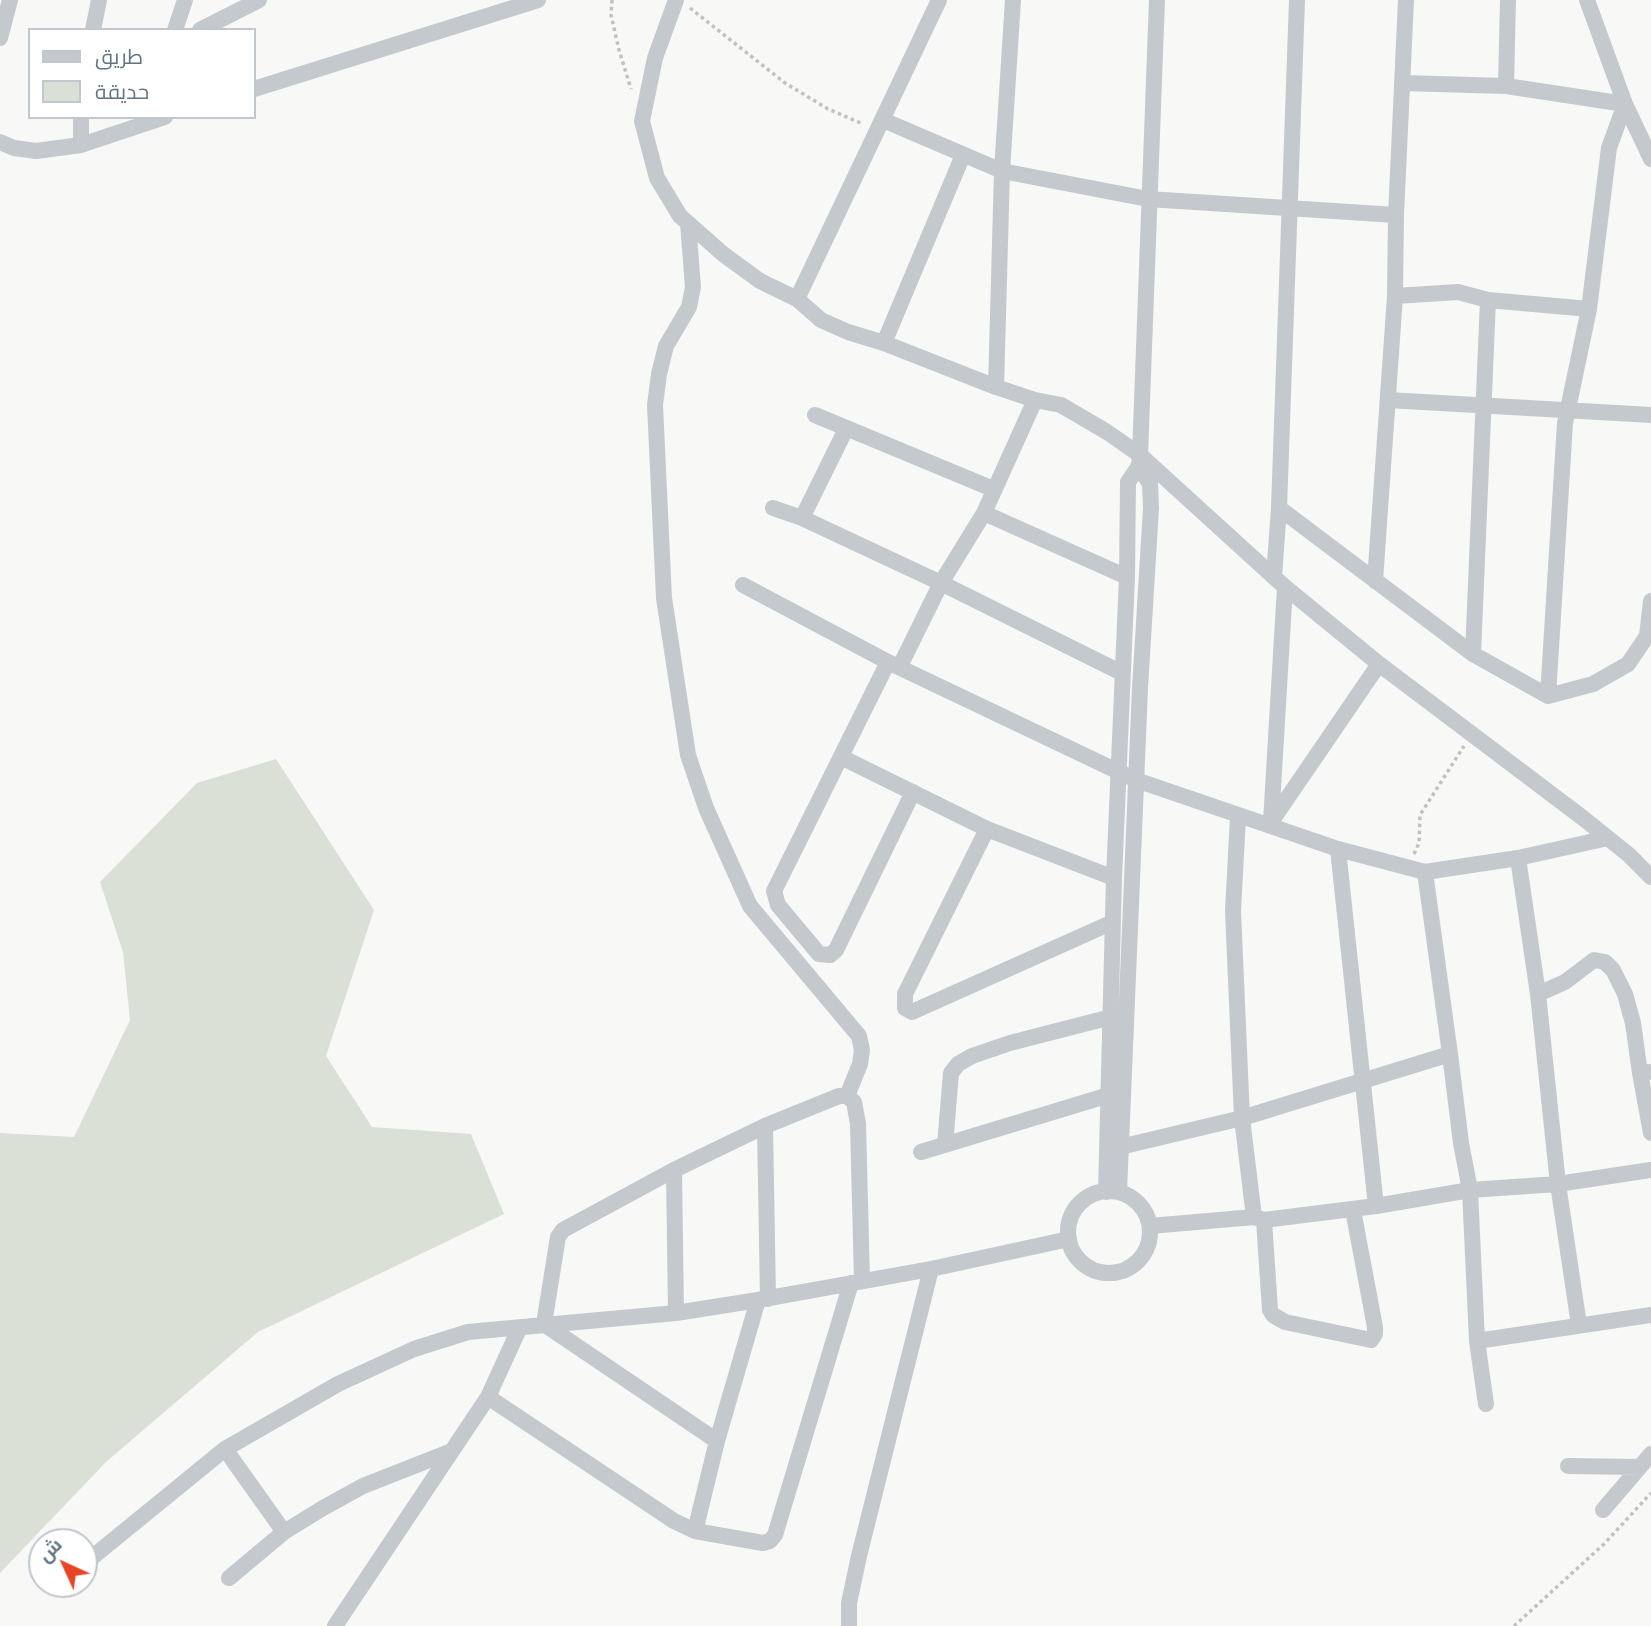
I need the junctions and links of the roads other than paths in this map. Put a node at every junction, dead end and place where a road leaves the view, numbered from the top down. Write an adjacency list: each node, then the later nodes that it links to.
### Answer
1 (10, 0): 17 (street)
2 (99, 0): 14 (street)
3 (185, 0): 15 (street)
4 (259, 0): 16 (street)
5 (538, 0): 20 (street)
6 (678, 0): 33 (street)
7 (939, 0): 24 (street)
8 (1013, 0): 29 (street)
9 (1157, 0): 30 (street)
10 (1297, 0): 31 (street)
11 (1406, 0): 18 (street)
12 (1508, 0): 19 (street)
13 (1587, 0): 21 (street)
14 (93, 28)
15 (176, 28)
16 (204, 28)
17 (0, 38)
18 (1402, 83): 19 (street); 32 (street)
19 (1506, 86): 21 (street)
20 (256, 88)
21 (1625, 104): 28 (street); 37 (street)
22 (81, 119): 26 (street)
23 (141, 122): 26 (street)
24 (880, 126): 27 (street); 35 (street)
25 (0, 142): 26 (street)
26 (81, 145)
27 (963, 155): 29 (street); 38 (street)
28 (1651, 159)
29 (1002, 171): 30 (street); 39 (street)
30 (1149, 199): 31 (street); 47 (street)
31 (1289, 209): 32 (street); 50 (street)
32 (1396, 215): 34 (street)
33 (688, 223): 35 (street); 84 (street)
34 (1395, 296): 36 (street); 41 (street)
35 (797, 299): 38 (street)
36 (1488, 300): 37 (street); 42 (street)
37 (1589, 309): 43 (street)
38 (884, 343): 39 (street)
39 (996, 387): 40 (street)
40 (1035, 400): 47 (street); 48 (street)
41 (1388, 400): 42 (street); 54 (street)
42 (1484, 405): 43 (street); 59 (street)
43 (1567, 410): 45 (street); 63 (street)
44 (815, 415): 46 (street)
45 (1651, 415)
46 (846, 429): 48 (street); 52 (street)
47 (1139, 461): 53 (street); 55 (street); 66 (street)
48 (993, 489): 51 (street)
49 (773, 508): 52 (street)
50 (1279, 508): 54 (street); 55 (street)
51 (984, 513): 53 (street); 56 (street)
52 (802, 518): 56 (street)
53 (1127, 577): 62 (street)
54 (1375, 581): 59 (street)
55 (1280, 582): 61 (street); 69 (street)
56 (942, 583): 60 (street); 62 (street)
57 (743, 585): 60 (street)
58 (1651, 601): 63 (street)
59 (1473, 654): 63 (street)
60 (894, 664): 64 (street); 65 (street)
61 (1379, 664): 69 (street); 71 (street)
62 (1122, 673): 65 (street)
63 (1548, 696)
64 (841, 757): 67 (street); 67 (street)
65 (1119, 772): 66 (street); 76 (street)
66 (1136, 780): 68 (street); 79 (street)
67 (913, 792): 70 (street)
68 (1238, 817): 69 (street); 85 (street)
69 (1269, 825): 72 (street)
70 (987, 829): 76 (street); 77 (street)
71 (1608, 838): 73 (street); 75 (street)
72 (1338, 849): 74 (street); 82 (street)
73 (1518, 858): 74 (street); 78 (street)
74 (1417, 871): 80 (street)
75 (1651, 877)
76 (1114, 878): 77 (street)
77 (1113, 922): 79 (street)
78 (1538, 994): 81 (street); 93 (street)
79 (1118, 1017): 83 (street); 88 (street); 89 (street)
80 (1450, 1054): 82 (street); 94 (street)
81 (1646, 1072): 87 (street)
82 (1361, 1079): 85 (street); 96 (street)
83 (1109, 1095): 88 (street); 95 (street)
84 (847, 1096): 86 (street); 102 (street)
85 (1242, 1118): 89 (street); 98 (street)
86 (765, 1126): 91 (street); 103 (street)
87 (1651, 1132)
88 (945, 1145): 90 (street)
89 (1120, 1147): 95 (street)
90 (921, 1152)
91 (674, 1170): 104 (street); 106 (street)
92 (1651, 1170): 93 (street)
93 (1558, 1185): 94 (street); 107 (street)
94 (1470, 1190): 96 (street); 109 (street)
95 (1113, 1192): 99 (street); 100 (street)
96 (1376, 1206): 97 (street)
97 (1353, 1210): 98 (street); 98 (street)
98 (1259, 1219): 99 (street)
99 (1150, 1226): 100 (street)
100 (1069, 1239): 101 (street)
101 (932, 1269): 102 (street); 124 (street)
102 (856, 1282): 103 (street); 119 (street)
103 (763, 1300): 104 (street); 112 (street)
104 (676, 1313): 106 (street)
105 (1651, 1315): 107 (street)
106 (544, 1324): 108 (street); 112 (street)
107 (1579, 1325): 109 (street)
108 (520, 1327): 110 (street); 113 (street)
109 (1477, 1340): 111 (street)
110 (488, 1396): 114 (street); 119 (street)
111 (1486, 1404)
112 (717, 1441): 119 (street)
113 (225, 1450): 120 (street); 121 (street)
114 (452, 1451): 120 (street); 123 (street)
115 (1651, 1454): 117 (street)
116 (1568, 1466): 117 (street)
117 (1640, 1467): 118 (street)
118 (1603, 1510)
119 (695, 1531)
120 (284, 1532): 122 (street)
121 (98, 1553)
122 (229, 1578)
123 (335, 1626)
124 (849, 1626)

